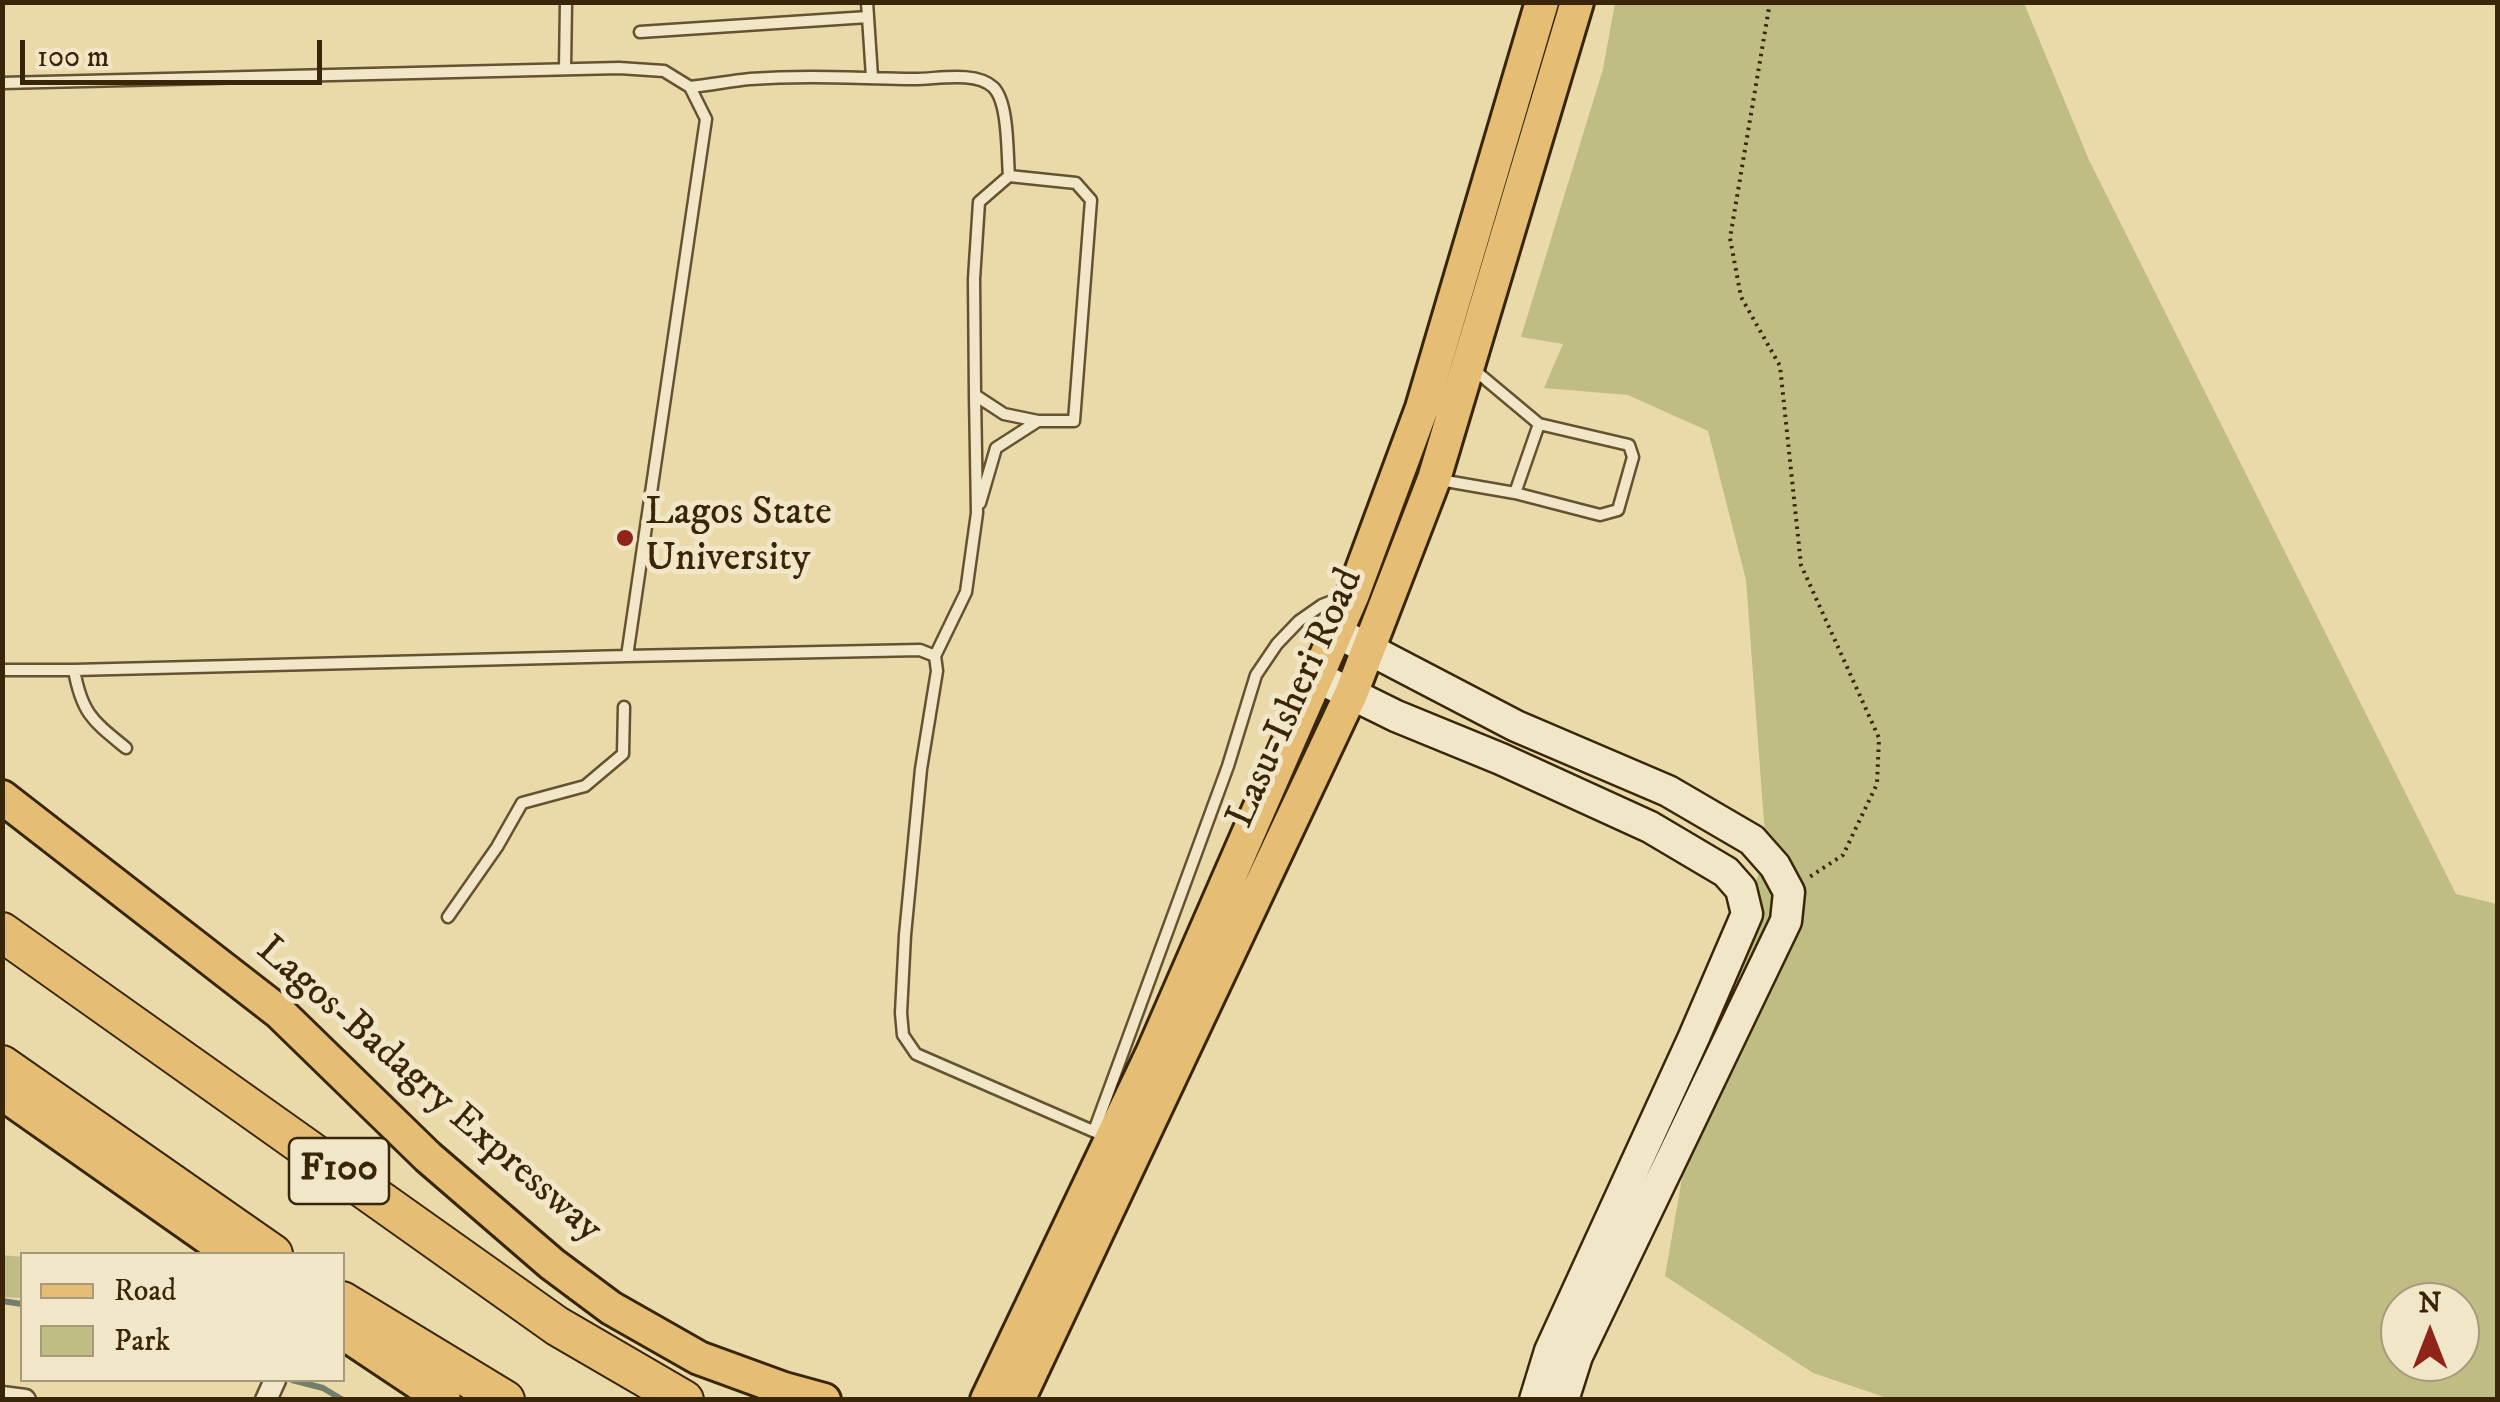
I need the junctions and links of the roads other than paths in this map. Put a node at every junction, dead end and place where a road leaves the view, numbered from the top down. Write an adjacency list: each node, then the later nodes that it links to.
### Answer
1 (566, 2): 7 (lane)
2 (866, 2): 5 (lane)
3 (1542, 2): 19 (main road, Lasu-Isheri Road)
4 (1576, 2): 12 (main road, Lasu-Isheri Road)
5 (868, 17): 6 (lane); 8 (lane)
6 (640, 32)
7 (566, 69): 9 (lane); 10 (lane)
8 (872, 77): 10 (lane); 11 (lane)
9 (2, 83)
10 (690, 87): 22 (lane)
11 (1009, 176): 13 (lane); 14 (lane)
12 (1468, 365): 15 (lane); 16 (main road, Lasu-Isheri Road)
13 (975, 395): 14 (lane); 18 (lane)
14 (1038, 421): 18 (lane)
15 (1540, 424): 17 (lane); 17 (lane)
16 (1434, 479): 17 (lane); 21 (main road, Lasu-Isheri Road)
17 (1515, 493)
18 (977, 513): 23 (lane)
19 (1353, 594): 20 (main road, Lasu-Isheri Road); 35 (lane)
20 (1336, 632): 21 (main road); 26 (main road, Lasu-Isheri Road)
21 (1370, 650): 27 (main road, Lasu-Isheri Road); 49 (main road)
22 (627, 656): 23 (lane); 25 (lane)
23 (935, 656): 35 (lane)
24 (2, 670): 25 (lane)
25 (74, 670): 29 (lane)
26 (1317, 677): 27 (main road); 35 (main road, Lasu-Isheri Road)
27 (1352, 694): 47 (main road, Lasu-Isheri Road); 48 (main road)
28 (624, 707): 31 (lane)
29 (126, 748)
30 (2, 797): 45 (main road, Lagos-Badagry Expressway)
31 (448, 917)
32 (2, 932): 44 (highway, F100)
33 (2, 1065): 37 (highway, F100)
34 (2, 1093): 36 (main road)
35 (1102, 1135): 46 (main road, Lasu-Isheri Road)
36 (228, 1252)
37 (270, 1252)
38 (345, 1304): 43 (highway)
39 (345, 1334): 42 (main road)
40 (2, 1397): 41 (street)
41 (25, 1400)
42 (444, 1400)
43 (504, 1400)
44 (684, 1400)
45 (824, 1400)
46 (987, 1400)
47 (1018, 1400)
48 (1535, 1400)
49 (1563, 1400)

